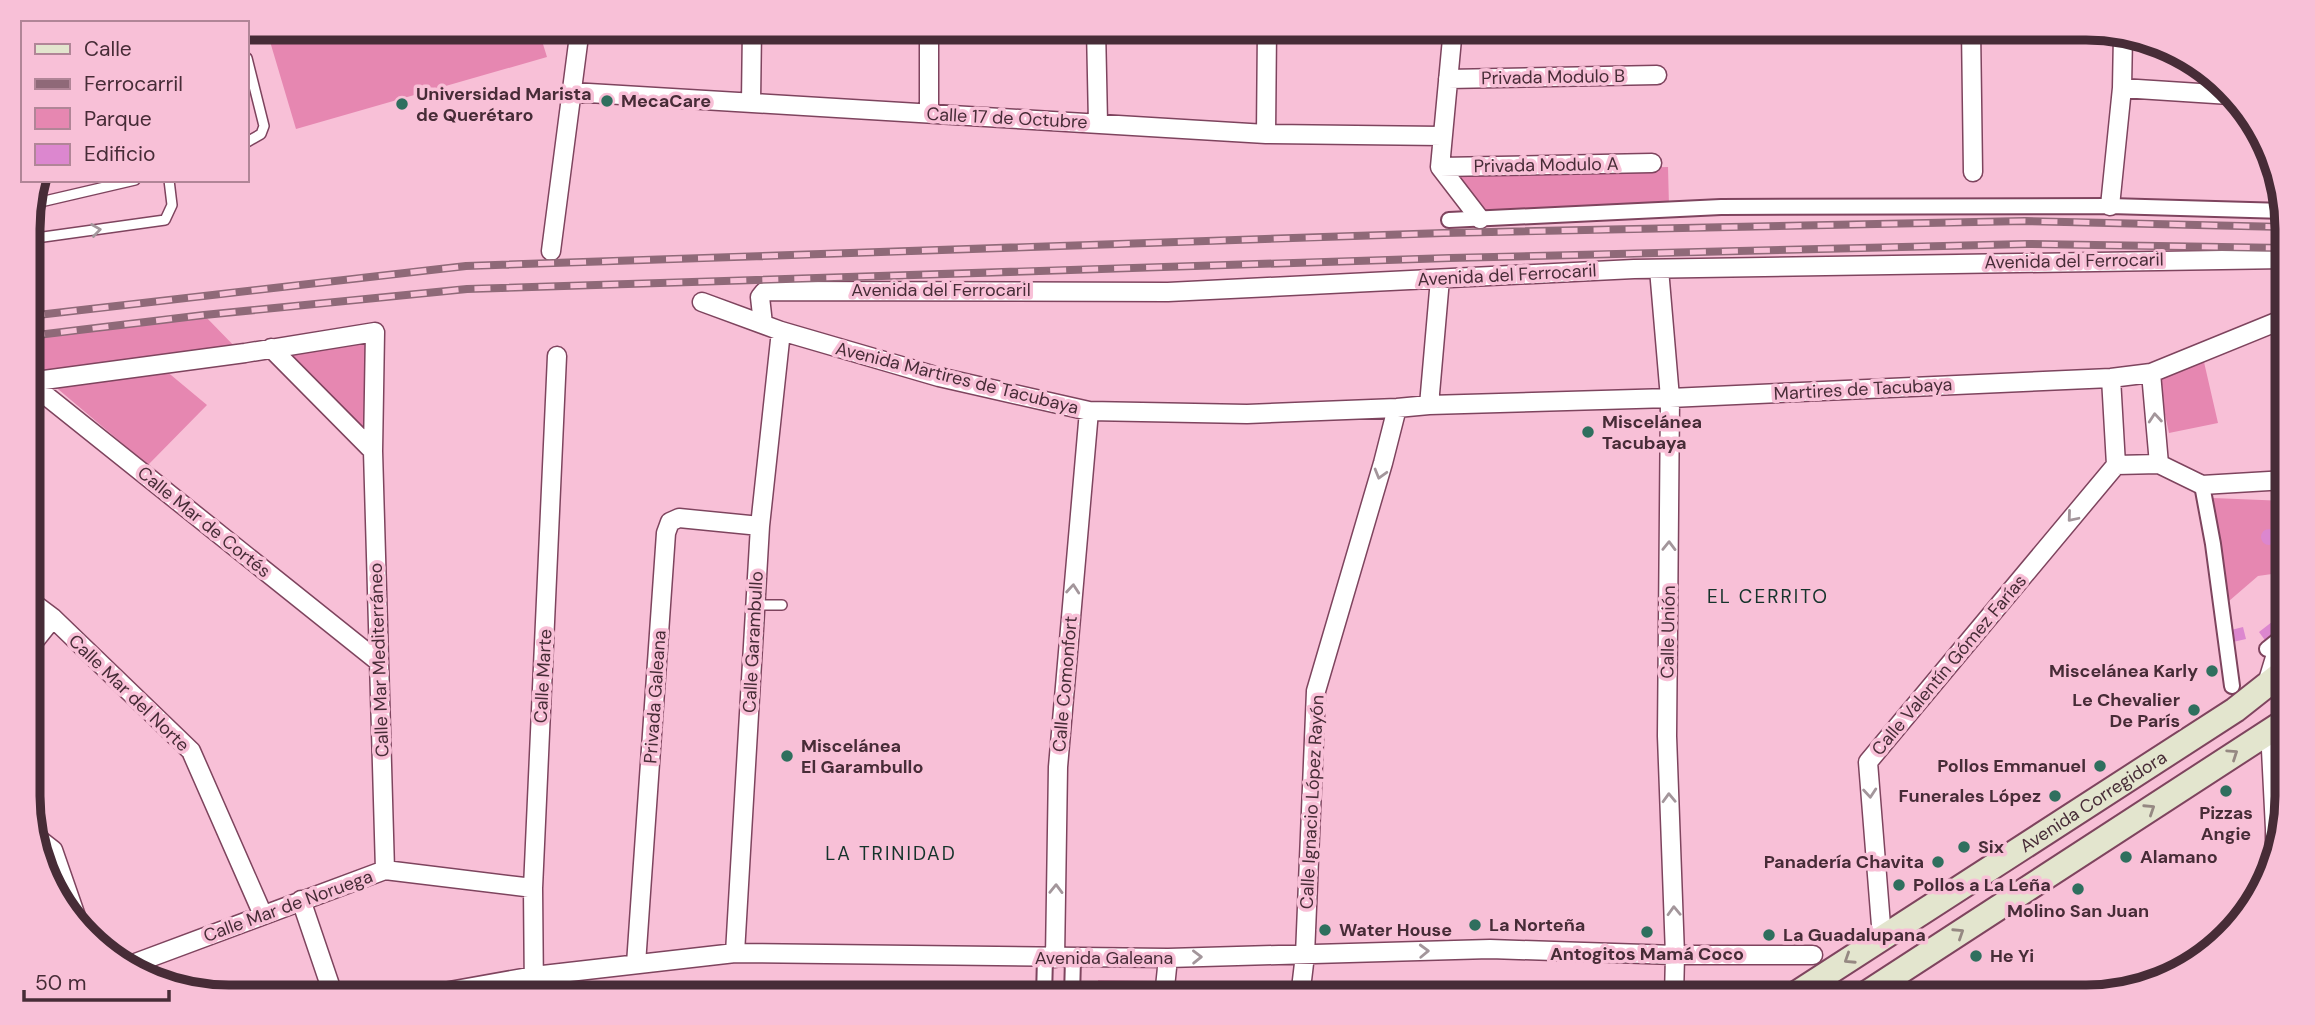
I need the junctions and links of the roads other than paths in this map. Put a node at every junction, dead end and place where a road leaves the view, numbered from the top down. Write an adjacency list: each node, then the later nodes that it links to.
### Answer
1 (578, 40): 13 (street)
2 (752, 40): 15 (street)
3 (929, 40): 16 (street)
4 (1096, 40): 17 (street)
5 (1267, 40): 18 (street)
6 (1452, 40): 11 (street)
7 (1971, 40): 23 (street)
8 (2123, 44): 12 (street)
9 (248, 62): 20 (lane)
10 (1657, 75): 11 (street, Privada Modulo B)
11 (1448, 79): 19 (street)
12 (2122, 88): 14 (street); 27 (street)
13 (572, 92): 15 (street, Calle 17 de Octubre); 32 (street)
14 (2217, 94)
15 (751, 102): 16 (street, Calle 17 de Octubre)
16 (929, 113): 17 (street, Calle 17 de Octubre)
17 (1098, 123): 18 (street, Calle 17 de Octubre)
18 (1266, 134): 19 (street, Calle 17 de Octubre)
19 (1441, 136): 22 (street)
20 (248, 141)
21 (1651, 163): 22 (street, Privada Modulo A)
22 (1440, 167): 29 (street)
23 (1973, 172)
24 (126, 182): 26 (lane)
25 (169, 182): 31 (lane, one-way to 25)
26 (43, 202)
27 (2110, 205): 28 (street); 29 (street)
28 (2274, 211)
29 (1480, 219): 30 (street)
30 (1449, 220)
31 (41, 237)
32 (551, 251)
33 (2275, 258): 34 (street, Avenida del Ferrocaril)
34 (1659, 269): 35 (street, Avenida del Ferrocaril); 46 (street, Calle Unión)
35 (1440, 279): 38 (street, Avenida del Ferrocaril); 47 (street)
36 (702, 302): 38 (street, Avenida Martires de Tacubaya)
37 (2275, 322): 42 (street, Martires de Tacubaya)
38 (763, 324): 39 (street, Avenida Martires de Tacubaya)
39 (781, 331): 49 (street, Avenida Martires de Tacubaya); 55 (street, Calle Garambullo)
40 (271, 348): 44 (street, Calle Mar Mediterráneo); 50 (street); 50 (street, Calle Mar Mediterráneo)
41 (557, 356): 70 (street, Calle Marte)
42 (2151, 373): 43 (street, Martires de Tacubaya); 51 (street, one-way to 42)
43 (2111, 378): 46 (street, Martires de Tacubaya); 52 (street)
44 (41, 380)
45 (41, 391): 64 (street, Calle Mar de Cortés)
46 (1670, 398): 47 (street, Martires de Tacubaya); 78 (street, Calle Unión, one-way to 46)
47 (1429, 405): 48 (street, Avenida Martires de Tacubaya)
48 (1397, 408): 49 (street, Avenida Martires de Tacubaya); 77 (street, Calle Ignacio López Rayón, one-way to 77)
49 (1089, 411): 79 (street, Calle Comonfort, one-way to 49)
50 (373, 451): 64 (street, Calle Mar Mediterráneo)
51 (2159, 464): 52 (street); 54 (street)
52 (2116, 465): 74 (street, Calle Valentín Gómez Farías, one-way to 74)
53 (2275, 481): 54 (street)
54 (2202, 485): 66 (street)
55 (760, 526): 56 (street, Calle Garambullo); 83 (street, Privada Galeana)
56 (755, 605): 57 (lane); 75 (street, Calle Garambullo)
57 (782, 605)
58 (40, 608): 59 (street, Calle Mar del Norte)
59 (53, 618): 60 (street); 73 (street, Calle Mar del Norte)
60 (40, 634)
61 (2275, 643): 62 (street)
62 (2267, 649)
63 (2275, 652): 66 (lane)
64 (379, 662): 69 (street, Calle Mar Mediterráneo)
65 (2275, 675): 66 (main road, Avenida Corregidora)
66 (2242, 692): 74 (main road, Avenida Corregidora)
67 (2275, 727): 89 (main road, one-way to 67)
68 (47, 845): 71 (street)
69 (386, 870): 70 (street, Calle Mar de Noruega); 72 (street, Calle Mar de Noruega)
70 (533, 888): 84 (street, Calle Marte)
71 (68, 893)
72 (301, 900): 73 (street, Calle Mar de Noruega); 90 (street)
73 (262, 915): 82 (street, Calle Mar de Noruega)
74 (1882, 937): 88 (main road, Avenida Corregidora, one-way to 88)
75 (735, 953): 79 (street, Avenida Galeana); 83 (street, Avenida Galeana)
76 (1813, 954): 78 (street, Avenida Galeana)
77 (1305, 955): 78 (street, Avenida Galeana, one-way to 78); 81 (street, Avenida Galeana, one-way to 77); 86 (street, Calle Ignacio López Rayón)
78 (1675, 955): 87 (street, Calle Unión)
79 (1050, 958): 80 (street, Avenida Galeana); 93 (street)
80 (1073, 958): 81 (street, Avenida Galeana); 94 (street)
81 (1168, 958): 85 (street)
82 (140, 961)
83 (636, 964): 84 (street, Avenida Galeana)
84 (534, 976): 91 (street); 92 (street, Calle Marte)
85 (1165, 984)
86 (1301, 984)
87 (1675, 984)
88 (1810, 984)
89 (1884, 984)
90 (330, 985)
91 (492, 985)
92 (534, 985)
93 (1046, 985)
94 (1072, 985)

